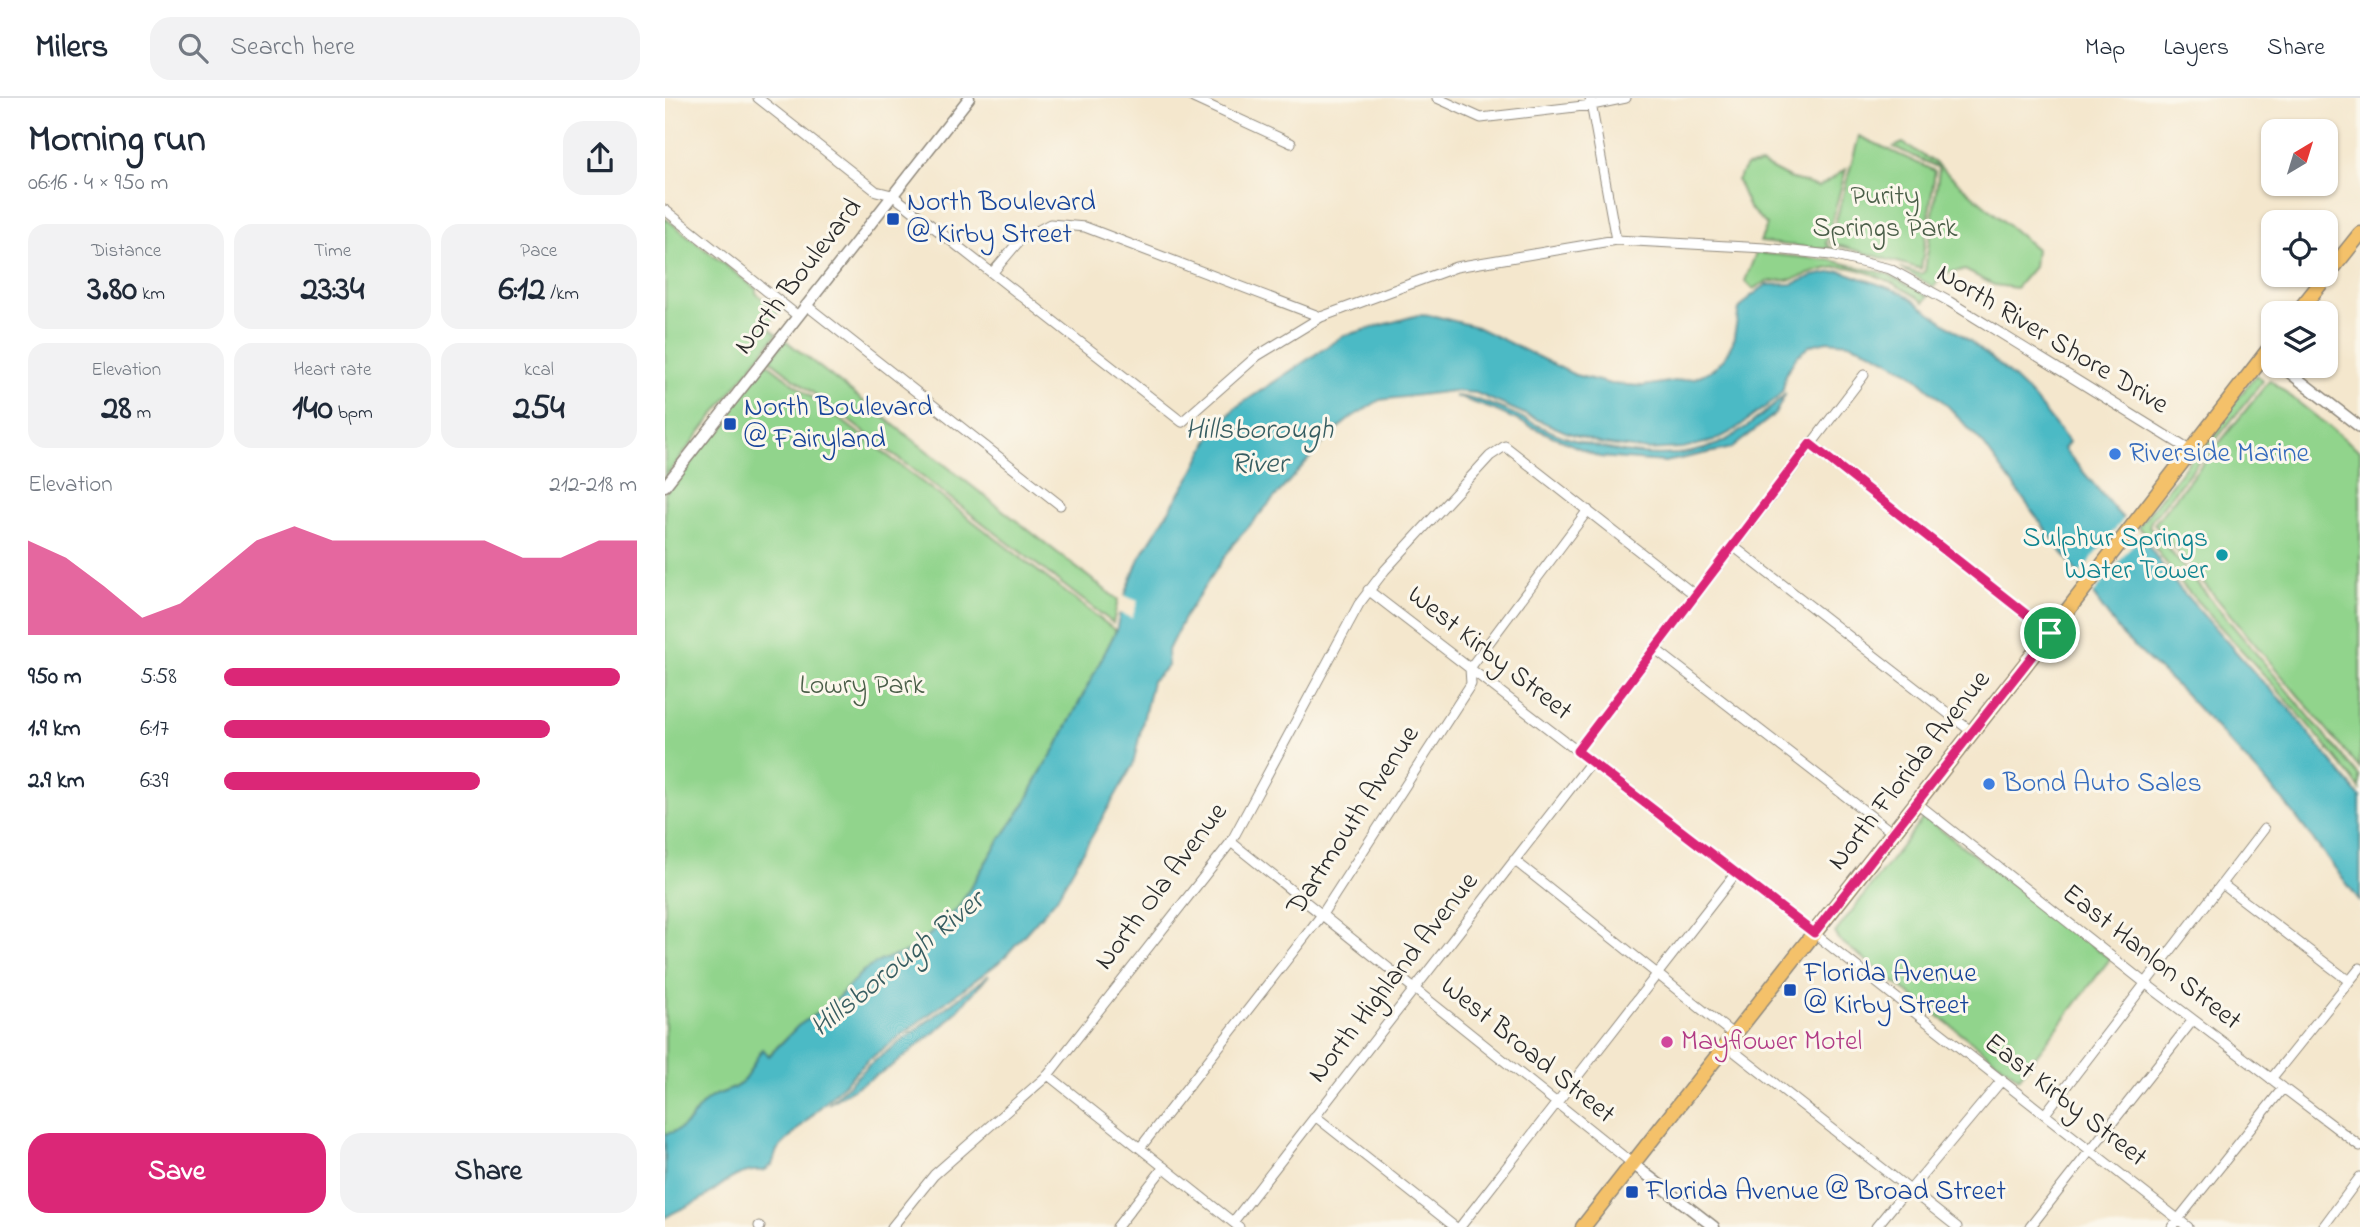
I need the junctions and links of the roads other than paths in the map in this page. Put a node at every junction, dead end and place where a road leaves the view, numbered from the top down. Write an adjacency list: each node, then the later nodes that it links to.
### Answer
1 (758, 98): 8 (street)
2 (969, 98): 8 (street, North Boulevard)
3 (1193, 98): 7 (street)
4 (1437, 98): 6 (street)
5 (1626, 98): 6 (street)
6 (1591, 102): 11 (street)
7 (1291, 143)
8 (892, 195): 12 (street); 14 (street, North Boulevard)
9 (665, 210): 15 (street)
10 (2360, 234): 13 (main road)
11 (1616, 240): 16 (street, North River Shore Drive); 22 (street, North River Shore Drive)
12 (993, 272): 16 (street); 16 (street, North River Shore Drive)
13 (2307, 301)
14 (806, 305): 15 (street, North Boulevard); 24 (street)
15 (797, 316): 23 (street, North Boulevard)
16 (1321, 317)
17 (2261, 365): 22 (main road, North Florida Avenue)
18 (1864, 376): 21 (street)
19 (2296, 378): 20 (street)
20 (2360, 428)
21 (1810, 444): 26 (street); 29 (street)
22 (2191, 451): 29 (main road, North Florida Avenue)
23 (665, 486)
24 (1060, 505)
25 (1588, 510): 27 (street, North Ola Avenue); 28 (street); 31 (street, Dartmouth Avenue)
26 (1734, 546): 28 (street); 32 (street)
27 (1369, 590): 31 (street, West Kirby Street); 38 (street, North Ola Avenue)
28 (1695, 594): 30 (street)
29 (2050, 633): 32 (main road, North Florida Avenue)
30 (1654, 648): 33 (street); 37 (street)
31 (1469, 668): 33 (street, West Kirby Street); 42 (street, Dartmouth Avenue)
32 (1972, 732): 35 (main road, North Florida Avenue)
33 (1577, 751): 34 (street, West Kirby Street)
34 (1591, 762): 39 (street, North Highland Avenue); 40 (street, West Kirby Street)
35 (1917, 803): 37 (main road, North Florida Avenue); 47 (street, East Hanlon Street)
36 (2264, 829): 41 (street)
37 (1893, 833): 43 (main road, North Florida Avenue)
38 (1231, 842): 42 (street, West Broad Street); 51 (street, North Ola Avenue)
39 (1514, 860): 45 (street); 48 (street, North Highland Avenue)
40 (1737, 873): 43 (street, West Kirby Street); 45 (street)
41 (2222, 884): 46 (street); 47 (street)
42 (1321, 916): 48 (street, West Broad Street); 59 (street, Dartmouth Avenue)
43 (1814, 933): 50 (main road, North Florida Avenue); 53 (street, East Kirby Street)
44 (2360, 968): 46 (street)
45 (1658, 975): 50 (street); 55 (street)
46 (2349, 981): 52 (street)
47 (2145, 983): 49 (street, East Hanlon Street); 56 (street)
48 (1414, 990): 55 (street, West Broad Street); 57 (street, North Highland Avenue)
49 (2193, 1020): 52 (street, East Hanlon Street); 60 (street)
50 (1730, 1040): 61 (main road, North Florida Avenue); 64 (street)
51 (1048, 1074): 59 (street); 67 (street, North Ola Avenue)
52 (2271, 1079): 54 (street, East Hanlon Street)
53 (2003, 1080): 56 (street, East Kirby Street); 64 (street)
54 (2283, 1088): 58 (street, East Hanlon Street); 65 (street)
55 (1557, 1104): 61 (street, West Broad Street); 69 (street)
56 (2046, 1114): 60 (street, East Kirby Street)
57 (1315, 1116): 66 (street, North Highland Avenue); 69 (street)
58 (2360, 1146)
59 (1140, 1148): 62 (street)
60 (2092, 1150): 65 (street, East Kirby Street); 74 (street)
61 (1633, 1164): 70 (main road, North Florida Avenue); 71 (street)
62 (1164, 1167): 66 (street); 68 (street)
63 (2360, 1177): 76 (street)
64 (1909, 1189): 72 (street); 73 (street)
65 (2175, 1223): 75 (street, East Kirby Street)
66 (1236, 1224)
67 (892, 1227)
68 (1117, 1227)
69 (1457, 1227)
70 (1583, 1227)
71 (1714, 1227)
72 (1876, 1227)
73 (1957, 1227)
74 (2031, 1227)
75 (2188, 1227)
76 (2323, 1227)

